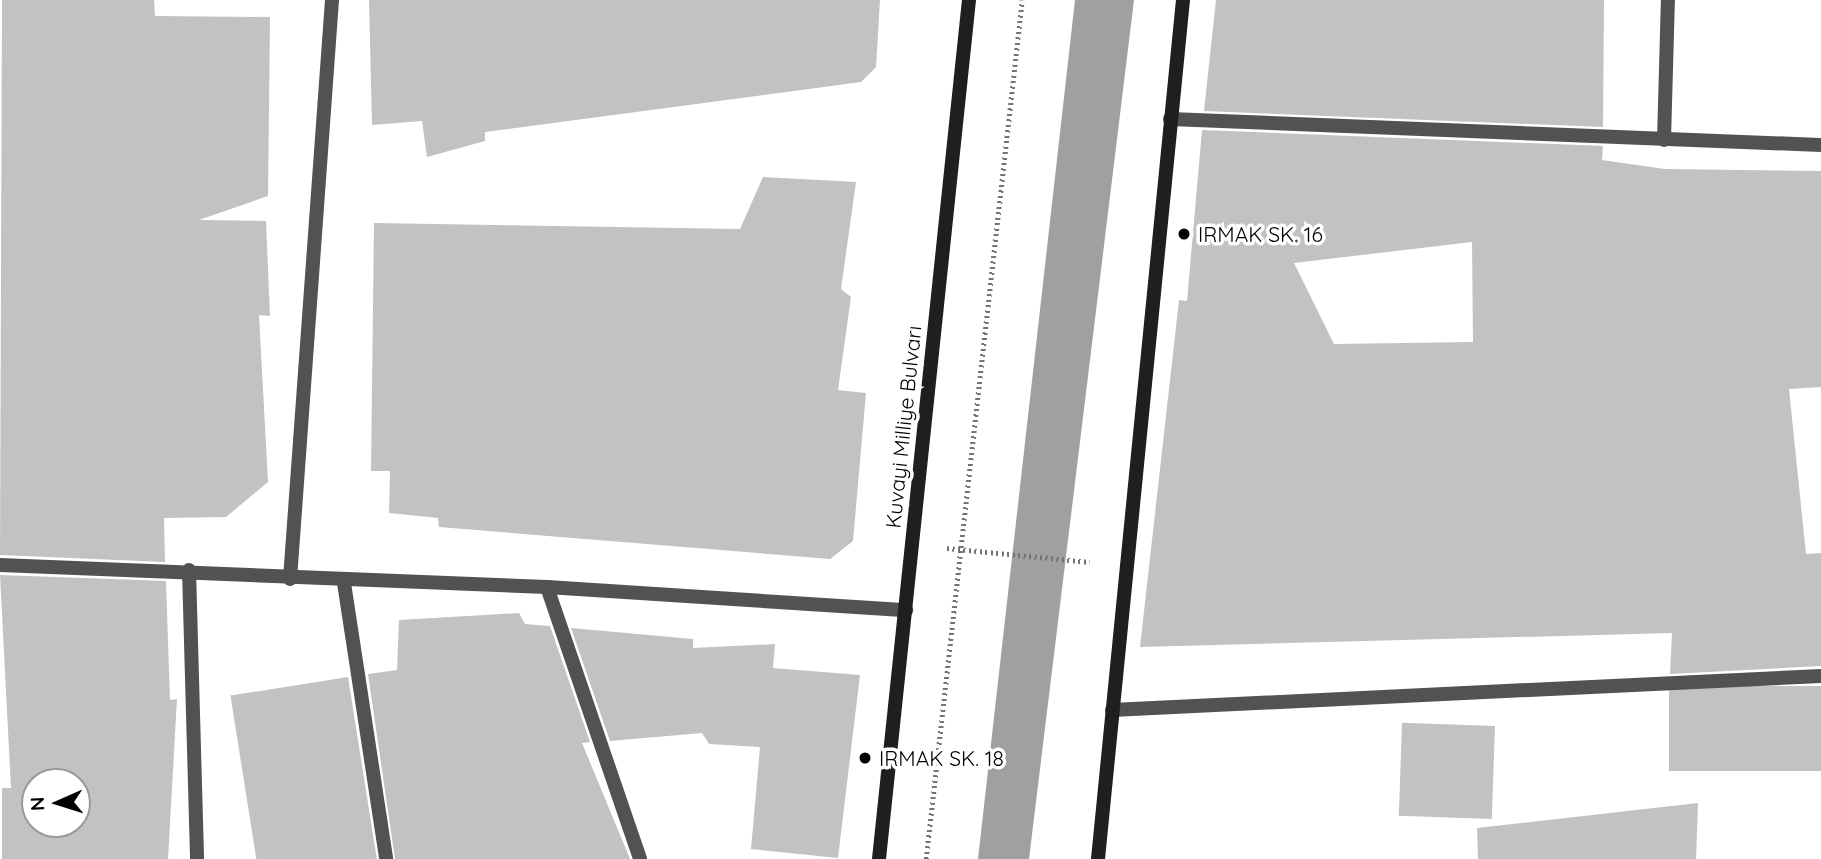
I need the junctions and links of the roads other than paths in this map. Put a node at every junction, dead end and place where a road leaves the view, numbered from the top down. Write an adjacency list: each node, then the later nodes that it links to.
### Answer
1 (332, 0): 10 (street)
2 (969, 0): 13 (main road, Kuvayi Milliye Bulvarı)
3 (1183, 0): 5 (main road)
4 (1668, 0): 6 (street)
5 (1170, 118): 6 (street); 15 (main road)
6 (1664, 140): 7 (street)
7 (1821, 145)
8 (0, 565): 9 (street)
9 (189, 570): 10 (street); 16 (street)
10 (290, 579): 11 (street)
11 (344, 583): 12 (street); 17 (street)
12 (547, 587): 13 (street); 18 (street)
13 (906, 610): 19 (main road, Kuvayi Milliye Bulvarı)
14 (1821, 676): 15 (street)
15 (1112, 710): 20 (main road)
16 (197, 859)
17 (386, 859)
18 (640, 859)
19 (879, 859)
20 (1098, 859)

